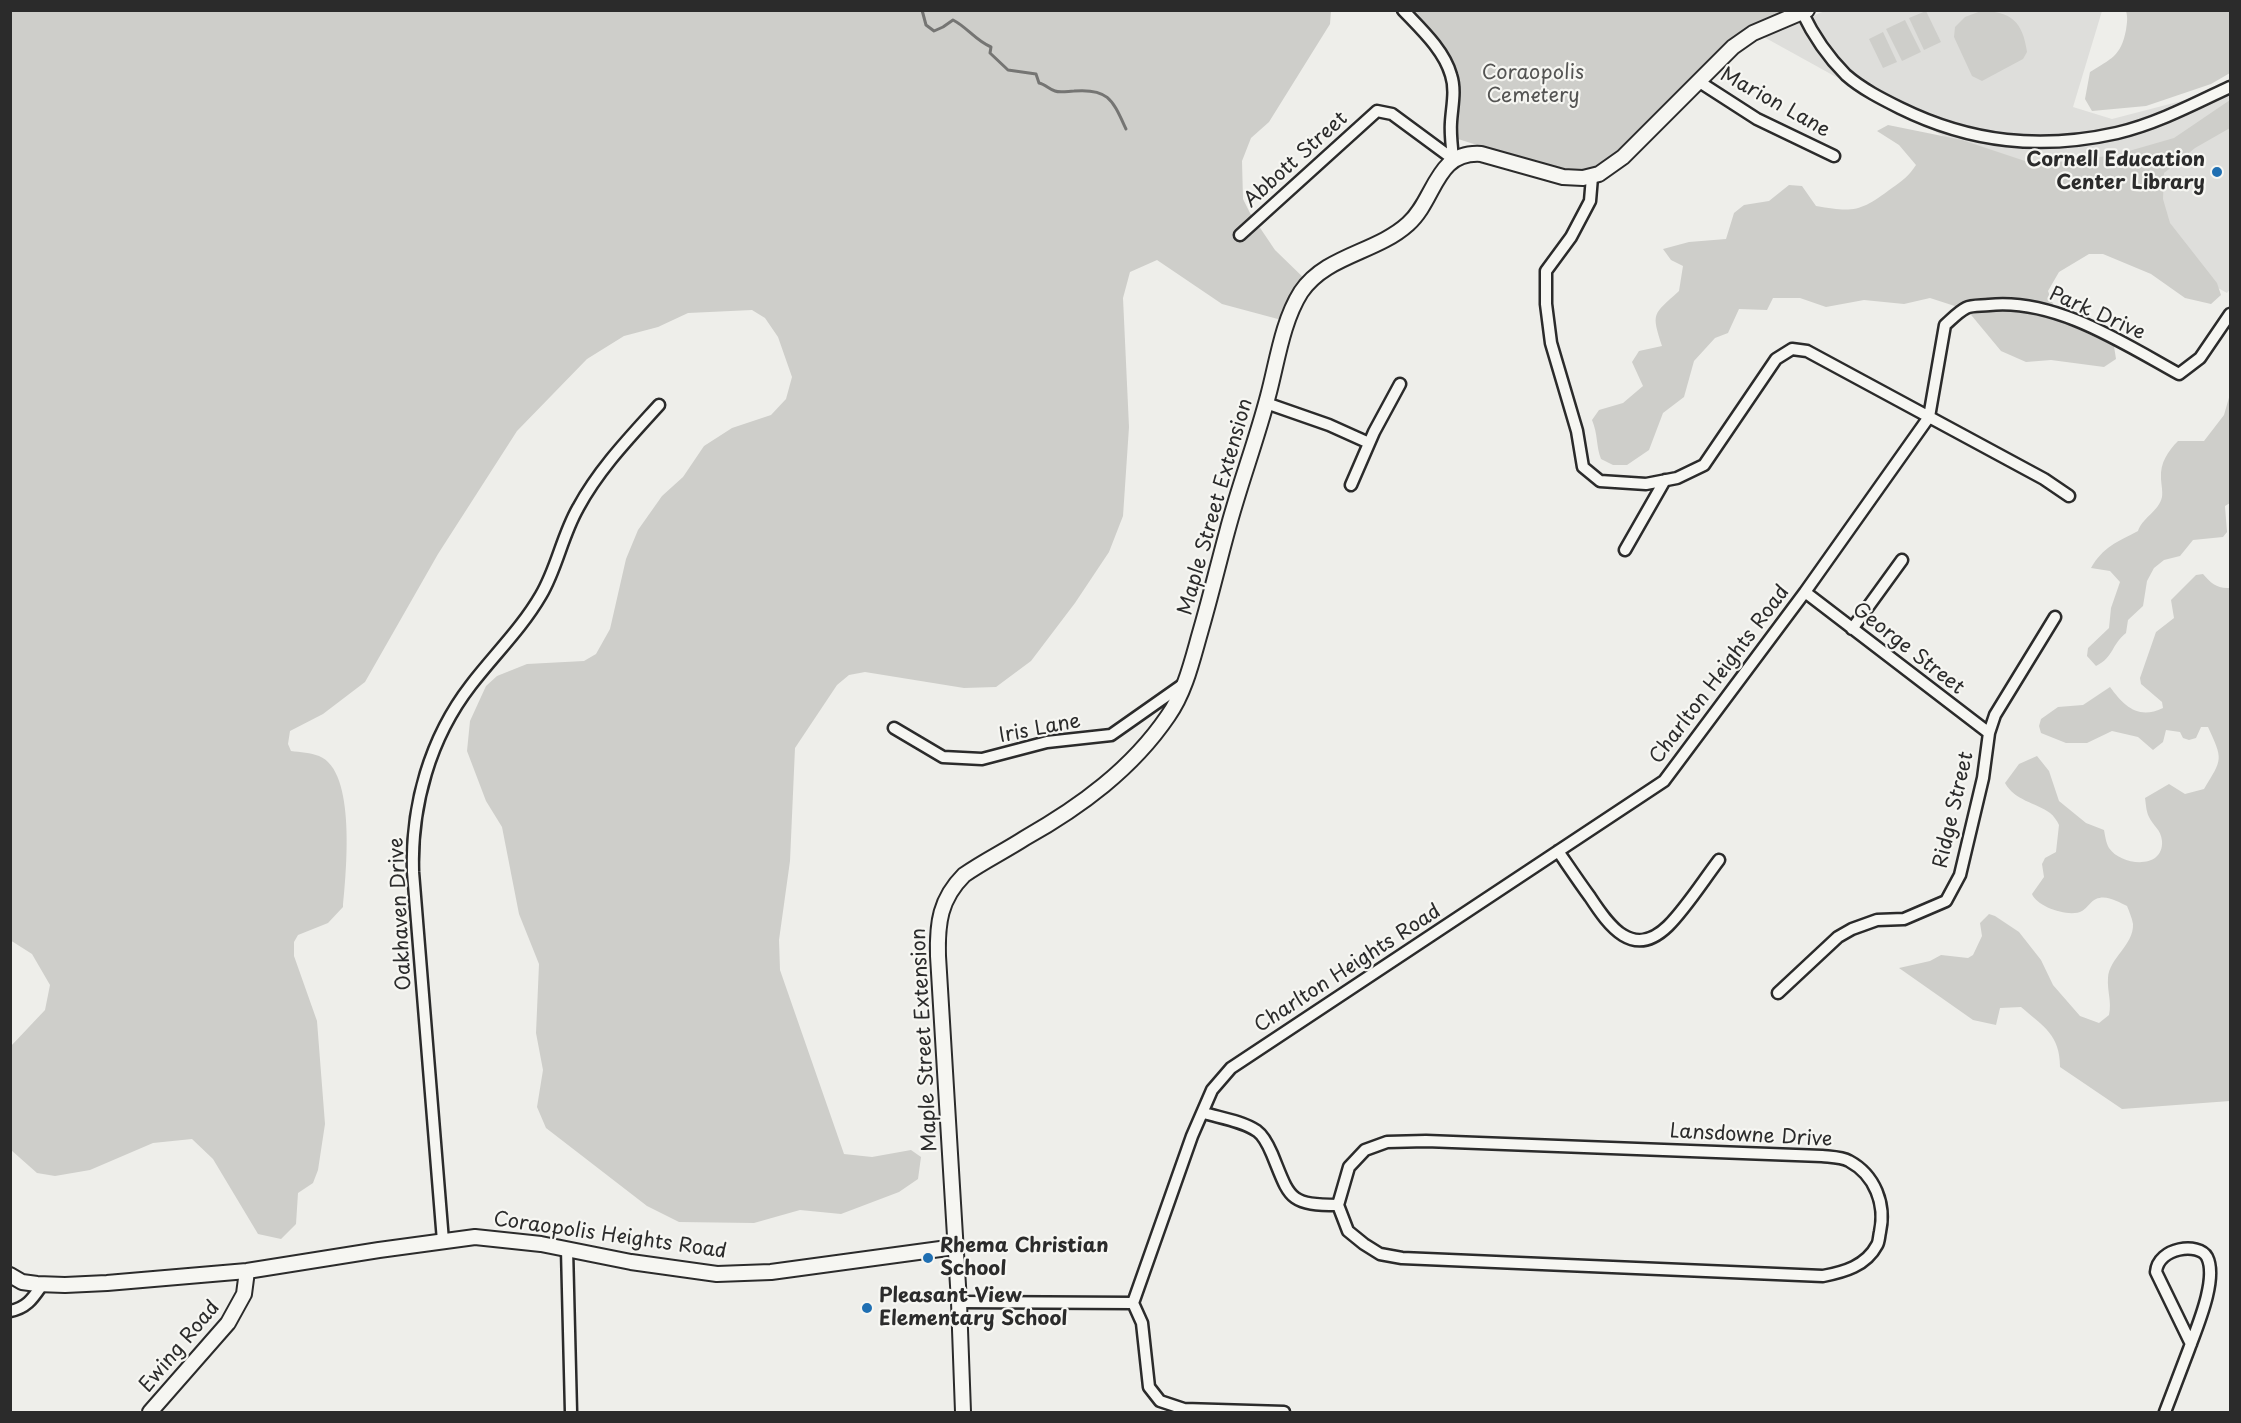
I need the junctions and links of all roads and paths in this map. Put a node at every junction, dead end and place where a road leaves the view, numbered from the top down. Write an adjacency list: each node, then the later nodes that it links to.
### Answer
1 (1404, 10): 6 (street)
2 (1804, 11): 3 (street); 4 (street)
3 (1698, 81): 5 (street, Marion Lane); 7 (street)
4 (2230, 87)
5 (1834, 156)
6 (1453, 159): 7 (street); 8 (street, Abbott Street); 11 (street, Maple Street Extension)
7 (1592, 177): 15 (street)
8 (1239, 235)
9 (2230, 314): 13 (street, Park Drive)
10 (1400, 384): 14 (street)
11 (1266, 403): 14 (street); 23 (street, Maple Street Extension)
12 (659, 405): 31 (street, Oakhaven Drive)
13 (1929, 417): 15 (street); 17 (street); 20 (street, Charlton Heights Road)
14 (1369, 443): 16 (street)
15 (1665, 480): 18 (street)
16 (1351, 485)
17 (2069, 496)
18 (1625, 550)
19 (1902, 560): 22 (street)
20 (1805, 592): 22 (street, George Street); 26 (street, Charlton Heights Road)
21 (2055, 617): 25 (street, Ridge Street)
22 (1852, 629): 25 (street, George Street)
23 (1185, 683): 24 (street, Iris Lane); 32 (street, Maple Street Extension)
24 (894, 728)
25 (1989, 734): 28 (street, Ridge Street)
26 (1558, 851): 27 (street); 29 (street, Charlton Heights Road)
27 (1719, 860)
28 (1778, 993)
29 (1204, 1113): 30 (street); 38 (street, Charlton Heights Road)
30 (1338, 1205): 30 (street, Lansdowne Drive)
31 (442, 1241): 33 (street, Coraopolis Heights Road); 34 (street, Coraopolis Heights Road)
32 (955, 1247): 33 (street, Coraopolis Heights Road); 37 (street, Maple Street Extension)
33 (567, 1249): 42 (street)
34 (248, 1270): 36 (street, Coraopolis Heights Road); 41 (street, Ewing Road)
35 (10, 1275): 36 (street, Coraopolis Heights Road)
36 (42, 1285): 39 (street)
37 (959, 1302): 38 (street); 43 (street, Maple Street Extension)
38 (1133, 1303): 44 (street)
39 (10, 1311)
40 (2191, 1344): 40 (street); 45 (street)
41 (150, 1413)
42 (571, 1413)
43 (963, 1413)
44 (1284, 1413)
45 (2165, 1413)

